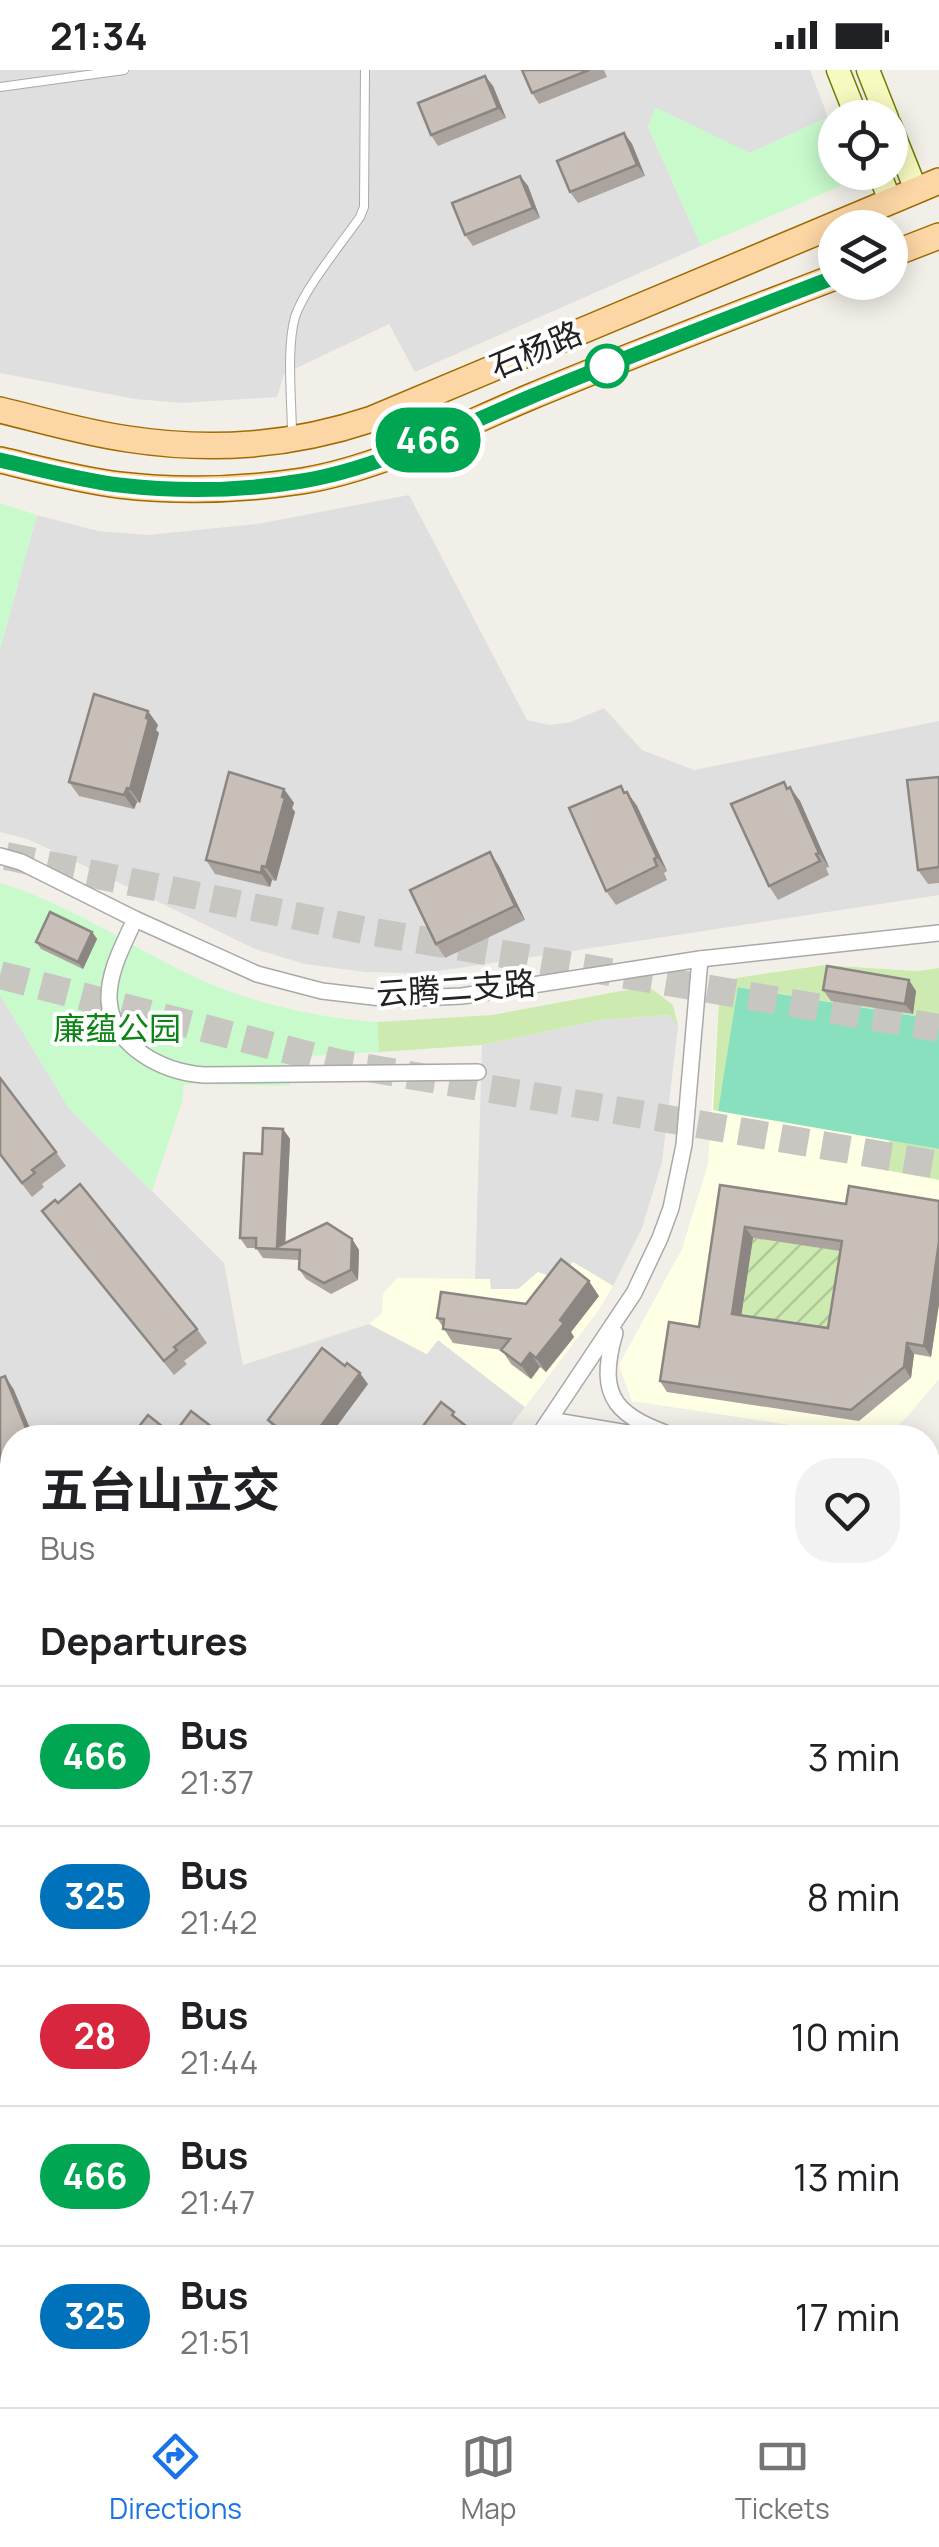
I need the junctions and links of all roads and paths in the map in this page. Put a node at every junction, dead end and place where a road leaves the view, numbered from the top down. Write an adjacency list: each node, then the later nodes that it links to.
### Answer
1 (124, 70): 5 (lane)
2 (365, 70): 16 (lane)
3 (838, 70): 6 (main road)
4 (868, 70): 7 (main road)
5 (0, 87)
6 (850, 100)
7 (880, 100)
8 (908, 154): 9 (main road)
9 (928, 186): 11 (main road, 石杨路)
10 (886, 190): 11 (main road)
11 (890, 200): 16 (main road, 石杨路)
12 (939, 236): 13 (main road)
13 (908, 248)
14 (818, 284): 17 (main road, 石杨路)
15 (0, 410): 16 (main road, 石杨路)
16 (292, 441)
17 (0, 460)
18 (0, 856): 19 (street, 云腾二支路)
19 (135, 919): 21 (street, 云腾二支路); 22 (street)
20 (939, 933): 21 (street, 云腾二支路)
21 (700, 959): 23 (street)
22 (478, 1072)
23 (619, 1319): 24 (street); 27 (street)
24 (550, 1420): 25 (street); 26 (street)
25 (547, 1425)
26 (580, 1425)
27 (643, 1425)

